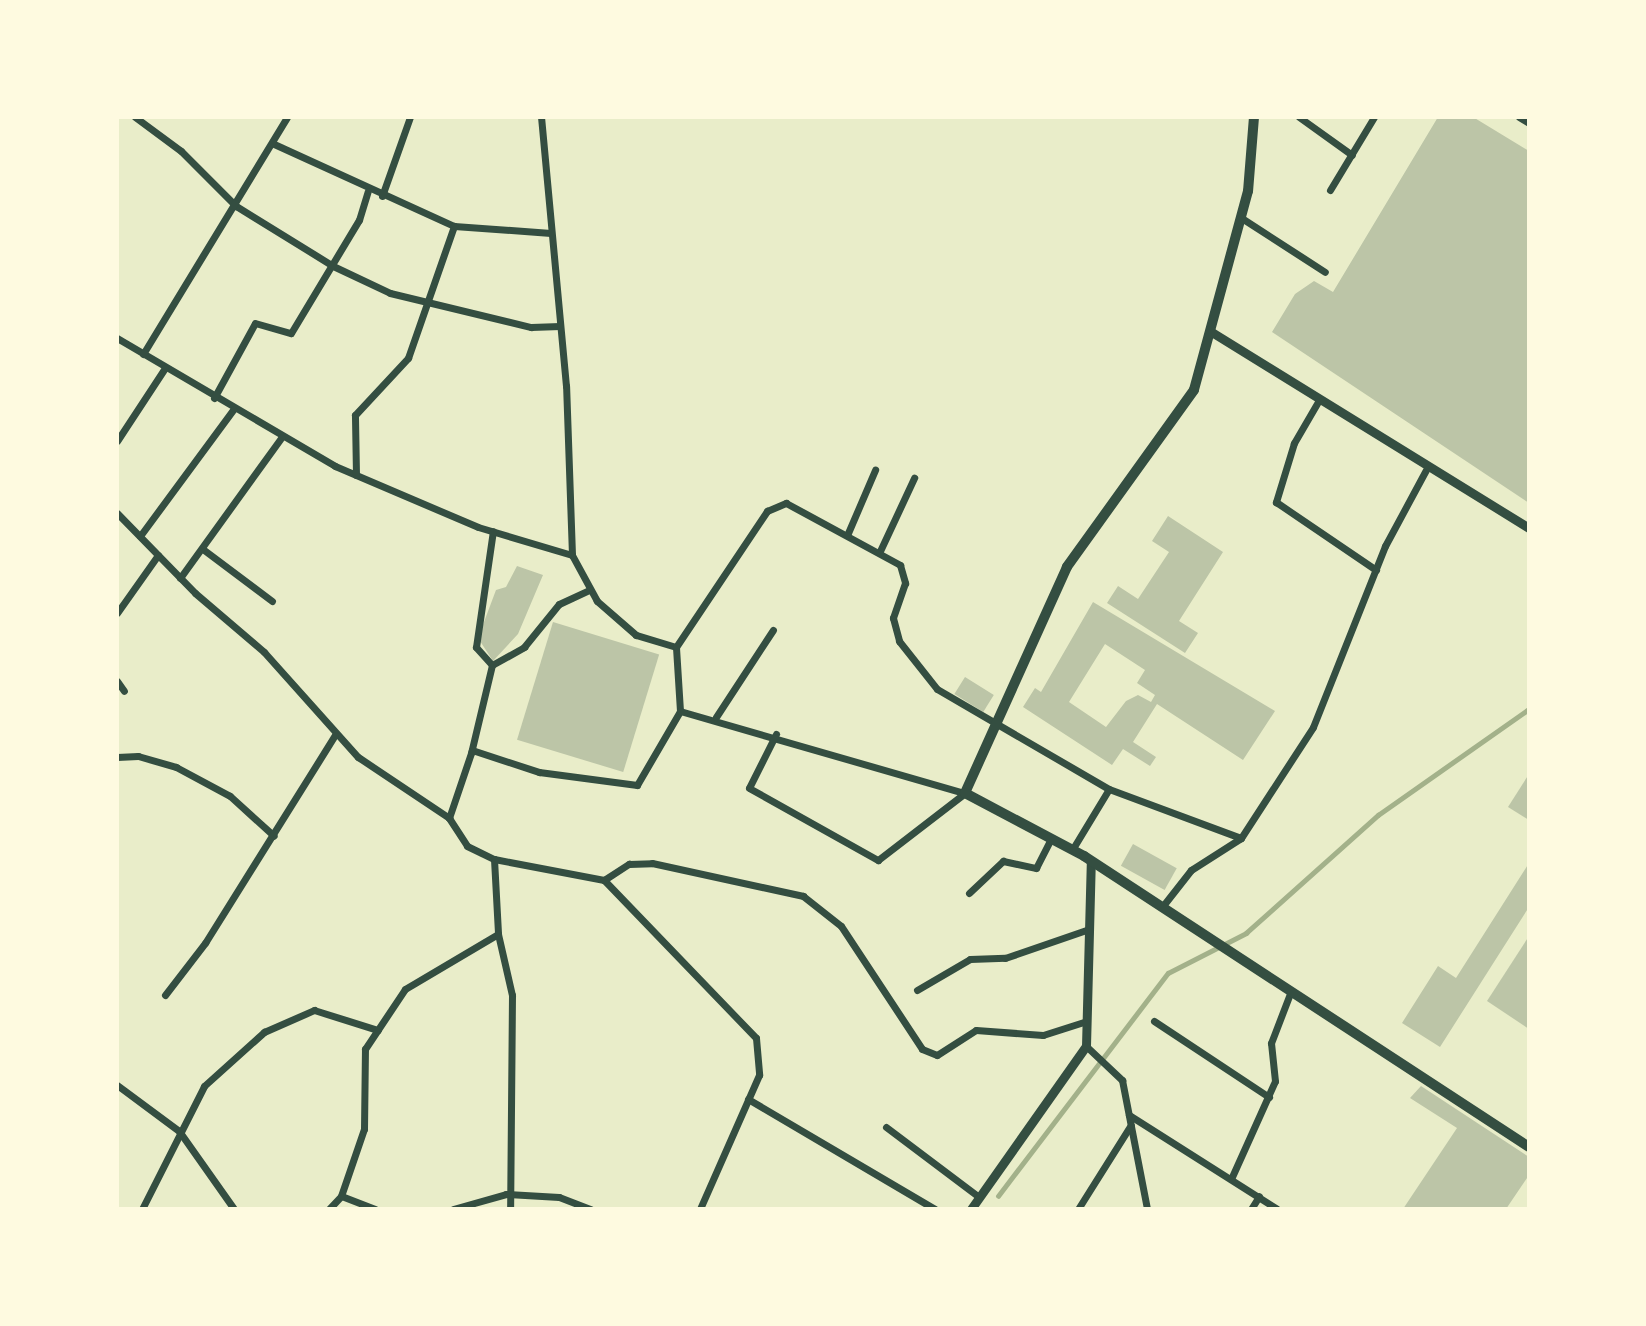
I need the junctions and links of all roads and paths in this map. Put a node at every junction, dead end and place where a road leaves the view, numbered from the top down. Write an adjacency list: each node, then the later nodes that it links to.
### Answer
1 (135, 117): 15 (street)
2 (287, 117): 10 (street)
3 (410, 117): 14 (street)
4 (541, 117): 18 (street)
5 (1254, 117): 16 (main road)
6 (1298, 117): 11 (street)
7 (1374, 117): 11 (street)
8 (1519, 117): 9 (street)
9 (1529, 123)
10 (274, 144): 13 (street); 15 (street)
11 (1352, 155): 12 (street)
12 (1331, 190)
13 (368, 191): 14 (street); 19 (street)
14 (382, 196): 17 (street)
15 (236, 206): 19 (street); 25 (street)
16 (1240, 217): 20 (street); 23 (main road)
17 (454, 226): 18 (street); 21 (street)
18 (551, 233): 22 (street)
19 (333, 266): 21 (street); 27 (street)
20 (1325, 272)
21 (428, 301): 22 (street); 34 (street)
22 (560, 326): 44 (street)
23 (1209, 331): 28 (street); 57 (main road)
24 (117, 338): 25 (street)
25 (144, 354): 26 (street)
26 (165, 368): 27 (street); 31 (street)
27 (214, 398): 29 (street)
28 (1319, 400): 33 (street); 45 (street)
29 (233, 410): 30 (street); 40 (street)
30 (281, 438): 34 (street); 41 (street)
31 (117, 442)
32 (875, 470): 39 (street)
33 (1426, 470): 37 (street); 45 (street)
34 (356, 475): 38 (street)
35 (914, 478): 42 (street)
36 (117, 513): 40 (street)
37 (1529, 528)
38 (493, 531): 44 (street); 52 (street)
39 (848, 533): 42 (street); 51 (street)
40 (140, 536): 43 (street)
41 (204, 550): 46 (street); 48 (street)
42 (880, 551): 57 (street)
43 (158, 555): 46 (street); 49 (street)
44 (572, 555): 47 (street)
45 (1376, 570): 66 (street)
46 (180, 578): 58 (street)
47 (589, 590): 51 (street); 52 (street)
48 (272, 601)
49 (117, 613)
50 (773, 631): 56 (street)
51 (676, 647): 55 (street)
52 (492, 665): 60 (street)
53 (117, 681): 54 (street)
54 (124, 691)
55 (680, 711): 56 (street); 60 (street)
56 (716, 717): 59 (street)
57 (996, 725): 62 (street); 63 (main road)
58 (335, 734): 64 (street); 65 (street)
59 (776, 734): 63 (street); 63 (street)
60 (471, 756): 64 (street)
61 (117, 757): 65 (street)
62 (1109, 789): 66 (street); 68 (street)
63 (965, 793): 67 (main road)
64 (449, 818): 69 (street)
65 (274, 836): 78 (street)
66 (1241, 838): 73 (street)
67 (1051, 839): 68 (main road); 72 (street)
68 (1072, 850): 70 (main road)
69 (494, 859): 71 (street); 75 (street)
70 (1091, 861): 73 (main road); 74 (street)
71 (604, 880): 79 (street); 85 (street)
72 (969, 893)
73 (1162, 907): 77 (main road)
74 (1089, 929): 76 (street); 79 (street)
75 (498, 934): 81 (street); 92 (street)
76 (917, 990)
77 (1291, 991): 84 (street); 90 (main road)
78 (165, 995)
79 (1087, 1021): 82 (street)
80 (1154, 1021): 84 (street)
81 (378, 1030): 89 (street); 93 (street)
82 (1086, 1046): 86 (street); 95 (street)
83 (117, 1085): 89 (street)
84 (1269, 1097): 91 (street)
85 (748, 1099): 103 (street); 104 (street)
86 (1129, 1115): 87 (street); 91 (street)
87 (1131, 1125): 106 (street); 107 (street)
88 (886, 1128): 95 (street)
89 (179, 1131): 96 (street); 97 (street)
90 (1529, 1147)
91 (1231, 1179): 94 (street)
92 (506, 1194): 100 (street); 101 (street); 102 (street)
93 (341, 1196): 98 (street); 99 (street)
94 (1259, 1196): 108 (street); 109 (street)
95 (979, 1197): 105 (street)
96 (142, 1209)
97 (234, 1209)
98 (329, 1209)
99 (375, 1209)
100 (453, 1209)
101 (510, 1209)
102 (591, 1209)
103 (701, 1209)
104 (935, 1209)
105 (971, 1209)
106 (1078, 1209)
107 (1147, 1209)
108 (1251, 1209)
109 (1277, 1209)

